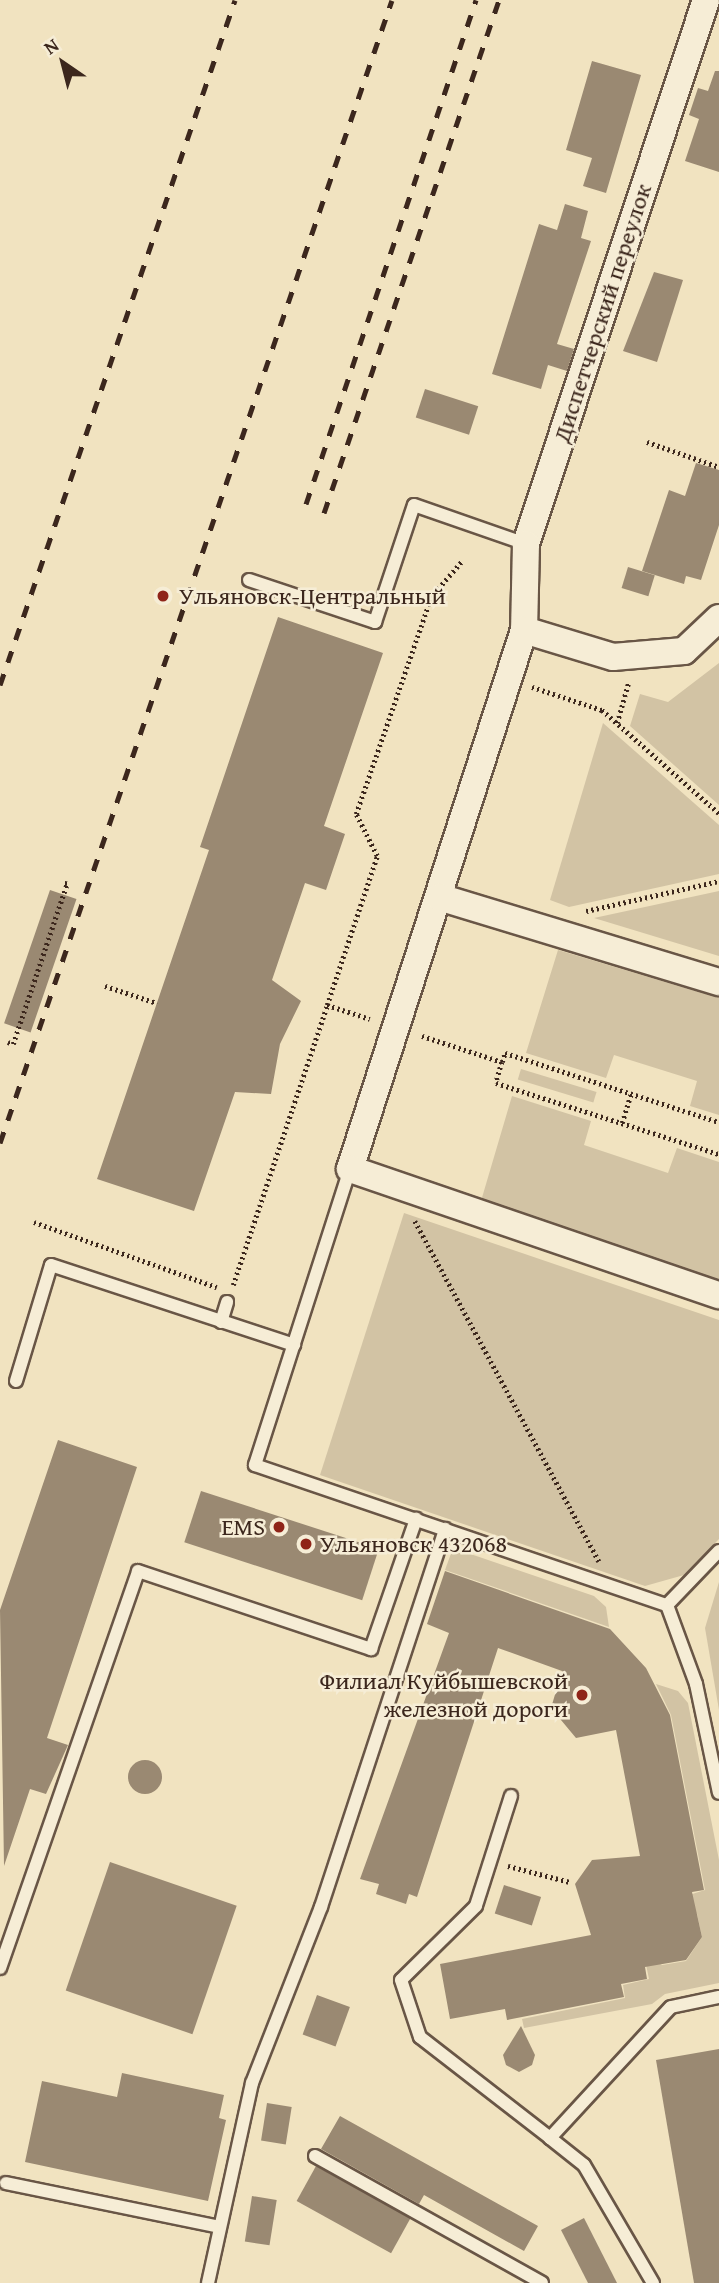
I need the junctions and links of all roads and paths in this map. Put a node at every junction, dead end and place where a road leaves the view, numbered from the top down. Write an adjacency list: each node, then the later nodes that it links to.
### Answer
1 (706, 0): 4 (street, Диспетчерский переулок)
2 (647, 442): 3 (path)
3 (719, 467)
4 (526, 544): 6 (lane); 8 (street, Диспетчерский переулок)
5 (462, 561): 20 (path)
6 (249, 580)
7 (719, 618): 9 (street)
8 (524, 630): 9 (street); 10 (street, Диспетчерский переулок)
9 (636, 655): 11 (path)
10 (509, 679): 11 (path); 15 (street, Диспетчерский переулок)
11 (617, 723): 12 (path)
12 (719, 813)
13 (719, 881): 16 (path)
14 (62, 883): 22 (path)
15 (439, 897): 17 (street); 21 (street, Диспетчерский переулок)
16 (580, 912)
17 (719, 982)
18 (105, 986): 19 (path)
19 (157, 1003)
20 (327, 1004): 21 (path); 30 (path)
21 (397, 1028): 23 (path); 28 (street, Диспетчерский переулок)
22 (8, 1042)
23 (502, 1062): 24 (path); 26 (path)
24 (631, 1093): 25 (path); 26 (path)
25 (719, 1122)
26 (622, 1123): 27 (path)
27 (719, 1154)
28 (351, 1169): 29 (street); 34 (lane)
29 (396, 1185): 31 (street); 39 (path)
30 (34, 1222)
31 (719, 1295)
32 (227, 1302): 33 (lane)
33 (221, 1322): 34 (lane); 35 (lane)
34 (294, 1345): 36 (lane)
35 (16, 1381)
36 (416, 1519): 37 (lane); 45 (lane)
37 (445, 1529): 39 (lane); 51 (lane)
38 (719, 1551): 40 (lane)
39 (613, 1586): 40 (lane)
40 (667, 1605): 41 (lane)
41 (719, 1793)
42 (511, 1796): 43 (lane)
43 (490, 1861): 44 (path); 48 (lane)
44 (570, 1882)
45 (3, 1949): 46 (lane)
46 (0, 1968)
47 (719, 1997): 48 (lane)
48 (550, 2138): 54 (lane)
49 (316, 2156): 53 (lane)
50 (6, 2183): 51 (lane)
51 (220, 2227): 52 (lane)
52 (208, 2283)
53 (542, 2283)
54 (653, 2283)

